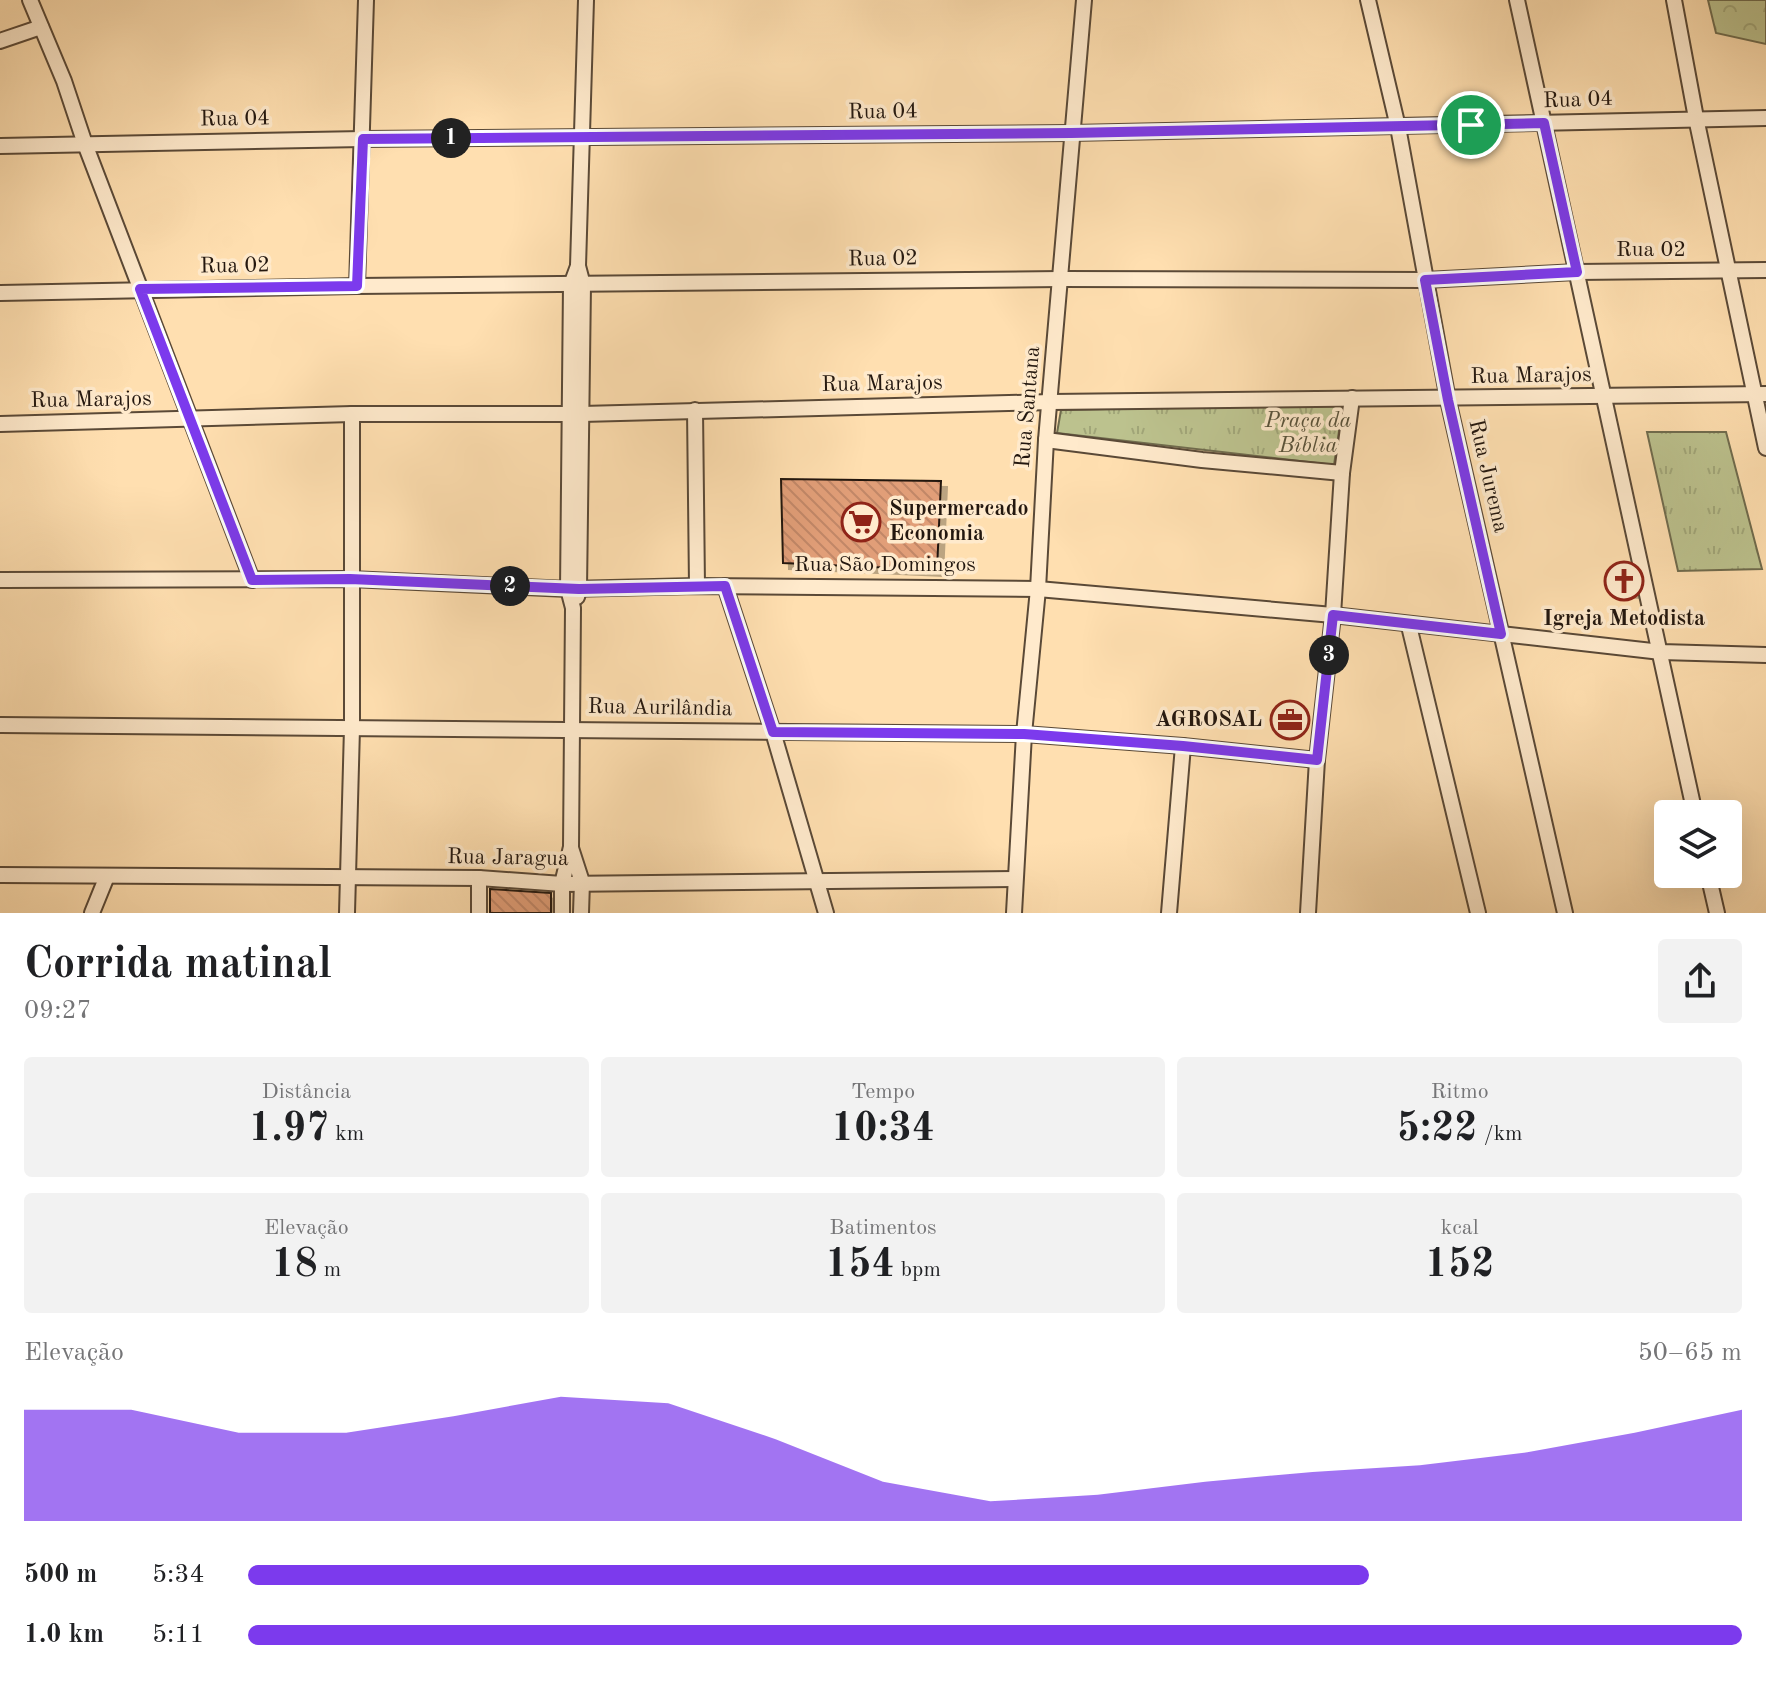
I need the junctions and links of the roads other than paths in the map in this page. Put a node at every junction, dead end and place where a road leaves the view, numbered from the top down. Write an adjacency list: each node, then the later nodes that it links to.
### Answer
1 (30, 0): 8 (street)
2 (366, 0): 16 (street)
3 (586, 0): 15 (street)
4 (1084, 0): 14 (street, Rua Santana)
5 (1368, 0): 13 (street, Rua Jurema)
6 (1517, 0): 12 (street)
7 (1674, 0): 10 (street)
8 (41, 27): 9 (street); 17 (street)
9 (0, 41)
10 (1696, 118): 11 (street, Rua 04); 12 (street, Rua 04); 21 (street)
11 (1766, 118)
12 (1544, 123): 13 (street, Rua 04); 20 (street)
13 (1398, 127): 14 (street, Rua 04); 23 (street, Rua Jurema)
14 (1071, 133): 15 (street, Rua 04); 22 (street, Rua Santana)
15 (582, 137): 16 (street, Rua 04); 24 (street)
16 (363, 139): 17 (street, Rua 04); 25 (street)
17 (85, 144): 18 (street, Rua 04); 26 (street)
18 (0, 146)
19 (1766, 270): 21 (street, Rua 02)
20 (1577, 272): 21 (street, Rua 02); 23 (street, Rua 02); 29 (street)
21 (1728, 272): 28 (street)
22 (1061, 279): 23 (street, Rua 02); 24 (street, Rua 02); 32 (street, Rua Santana)
23 (1425, 280): 31 (street, Rua Jurema)
24 (577, 285): 25 (street, Rua 02); 35 (street)
25 (357, 286): 26 (street, Rua 02)
26 (140, 289): 27 (street, Rua 02); 36 (street)
27 (0, 293)
28 (1760, 394): 29 (street, Rua Marajos); 39 (street)
29 (1604, 397): 31 (street, Rua Marajos); 51 (street)
30 (1352, 398): 31 (street, Rua Marajos); 32 (street, Rua Marajos); 40 (street)
31 (1448, 400): 50 (street, Rua Jurema)
32 (1051, 402): 33 (street, Rua Marajos); 38 (street, Rua Santana)
33 (695, 410): 35 (street, Rua Marajos); 44 (street)
34 (352, 414): 35 (street, Rua Marajos); 36 (street, Rua Marajos); 41 (street)
35 (576, 414): 46 (street)
36 (190, 420): 37 (street, Rua Marajos); 43 (street)
37 (0, 424)
38 (1046, 440): 40 (street); 47 (street, Rua Santana)
39 (1766, 448)
40 (1342, 473): 48 (street)
41 (350, 579): 43 (street, Rua São Domingos); 46 (street, Rua São Domingos); 54 (street)
42 (0, 580): 43 (street, Rua São Domingos)
43 (252, 580)
44 (697, 586): 45 (street, Rua São Domingos); 46 (street, Rua São Domingos)
45 (725, 586): 47 (street, Rua São Domingos); 56 (street)
46 (574, 589): 55 (street)
47 (1038, 589): 48 (street, Rua São Domingos); 57 (street, Rua Santana)
48 (1333, 615): 49 (street, Rua São Domingos); 59 (street)
49 (1409, 626): 50 (street, Rua São Domingos); 80 (street)
50 (1501, 634): 51 (street, Rua São Domingos); 81 (street, Rua Jurema)
51 (1661, 652): 52 (street, Rua São Domingos); 60 (street)
52 (1766, 655)
53 (0, 725): 54 (street, Rua Aurilândia)
54 (352, 728): 55 (street, Rua Aurilândia); 64 (street)
55 (571, 729): 56 (street, Rua Aurilândia); 61 (street)
56 (773, 732): 57 (street, Rua Aurilândia); 67 (street)
57 (1024, 734): 58 (street, Rua Aurilândia); 66 (street, Rua Santana)
58 (1183, 746): 59 (street, Rua Aurilândia); 78 (street)
59 (1317, 760): 79 (street)
60 (1692, 800)
61 (571, 847): 68 (street); 69 (street)
62 (0, 875): 63 (street, Rua Jaragua)
63 (107, 876): 64 (street, Rua Jaragua); 71 (street)
64 (348, 878): 65 (street, Rua Jaragua); 72 (street)
65 (479, 878): 69 (street, Rua Jaragua); 73 (street)
66 (1015, 879): 67 (street, Rua Jaragua); 77 (street, Rua Santana)
67 (816, 880): 68 (street, Rua Jaragua); 76 (street)
68 (582, 882): 69 (street, Rua Jaragua); 75 (street)
69 (562, 884): 74 (street)
70 (1711, 888): 82 (street)
71 (92, 913)
72 (347, 913)
73 (479, 913)
74 (562, 913)
75 (581, 913)
76 (826, 913)
77 (1014, 913)
78 (1169, 913)
79 (1308, 913)
80 (1478, 913)
81 (1565, 913)
82 (1717, 913)

